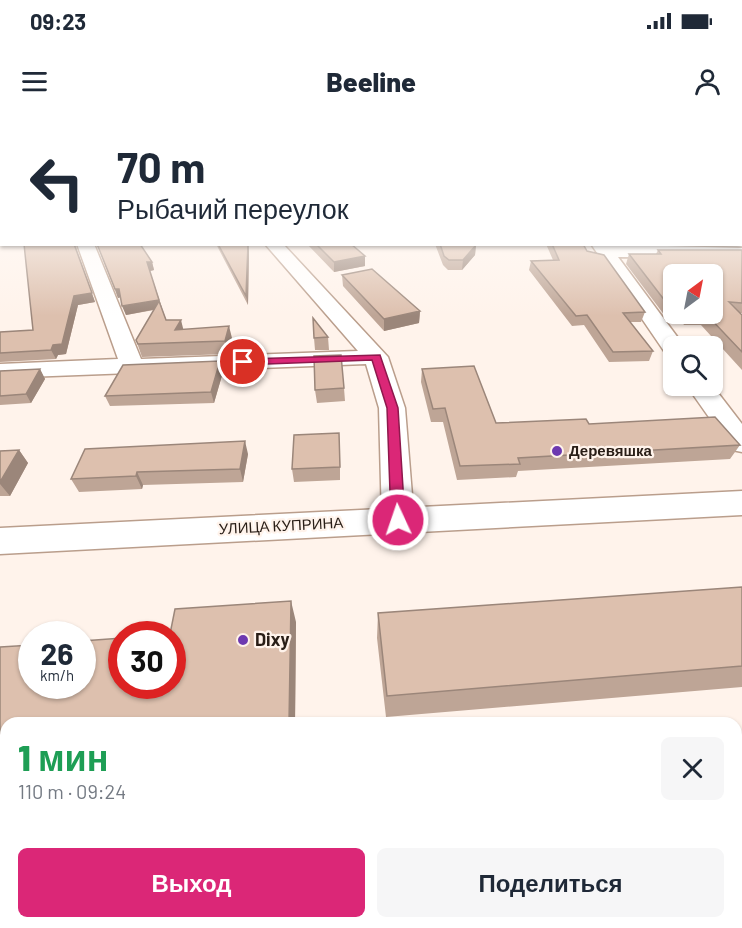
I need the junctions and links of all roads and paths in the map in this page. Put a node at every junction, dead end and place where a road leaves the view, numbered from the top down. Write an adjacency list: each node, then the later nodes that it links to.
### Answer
1 (86, 246): 7 (street)
2 (275, 246): 6 (street)
3 (601, 248): 4 (street); 5 (street)
4 (742, 254)
5 (665, 336)
6 (376, 357): 7 (street); 12 (street)
7 (132, 366): 8 (street)
8 (0, 371)
9 (707, 396): 10 (street)
10 (742, 443)
11 (742, 503): 12 (street, УЛИЦА КУПРИНА)
12 (398, 520): 13 (street, УЛИЦА КУПРИНА)
13 (0, 541)

